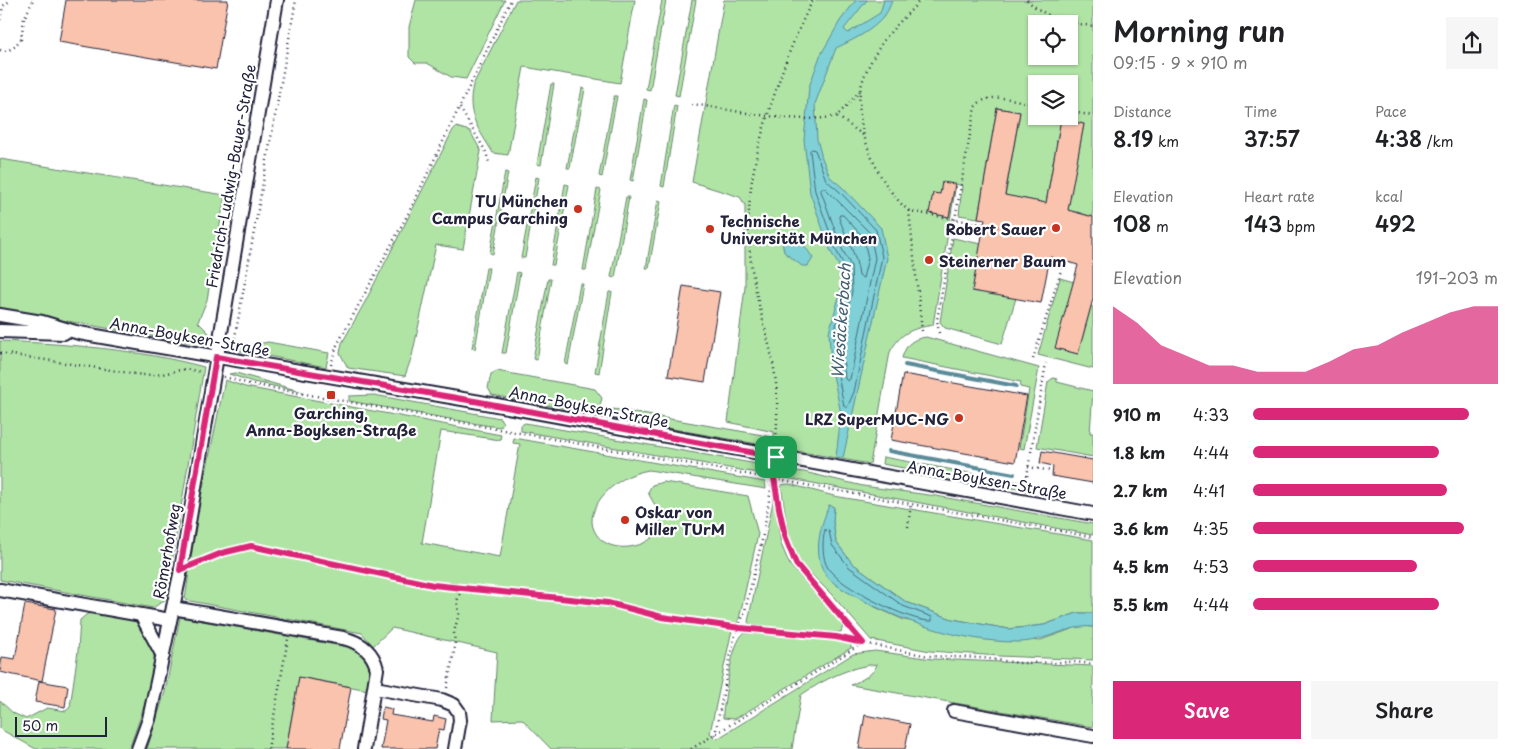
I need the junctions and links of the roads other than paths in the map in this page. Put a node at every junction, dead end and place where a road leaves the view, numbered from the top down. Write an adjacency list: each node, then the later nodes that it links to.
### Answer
1 (278, 0): 5 (street, Friedrich-Ludwig-Bauer-Straße)
2 (0, 315): 4 (street, Anna-Boyksen-Straße)
3 (0, 331): 4 (street, Anna-Boyksen-Straße)
4 (79, 333): 5 (street, Anna-Boyksen-Straße)
5 (216, 357): 6 (street, Anna-Boyksen-Straße); 8 (street, Römerhofweg)
6 (1093, 514)
7 (0, 590): 9 (street)
8 (172, 614): 9 (street); 10 (street, Römerhofweg); 11 (street)
9 (141, 615): 10 (street)
10 (163, 656): 14 (street, Römerhofweg)
11 (375, 688): 15 (street); 16 (street)
12 (954, 710): 13 (street)
13 (1093, 736)
14 (138, 749)
15 (364, 749)
16 (455, 749)

